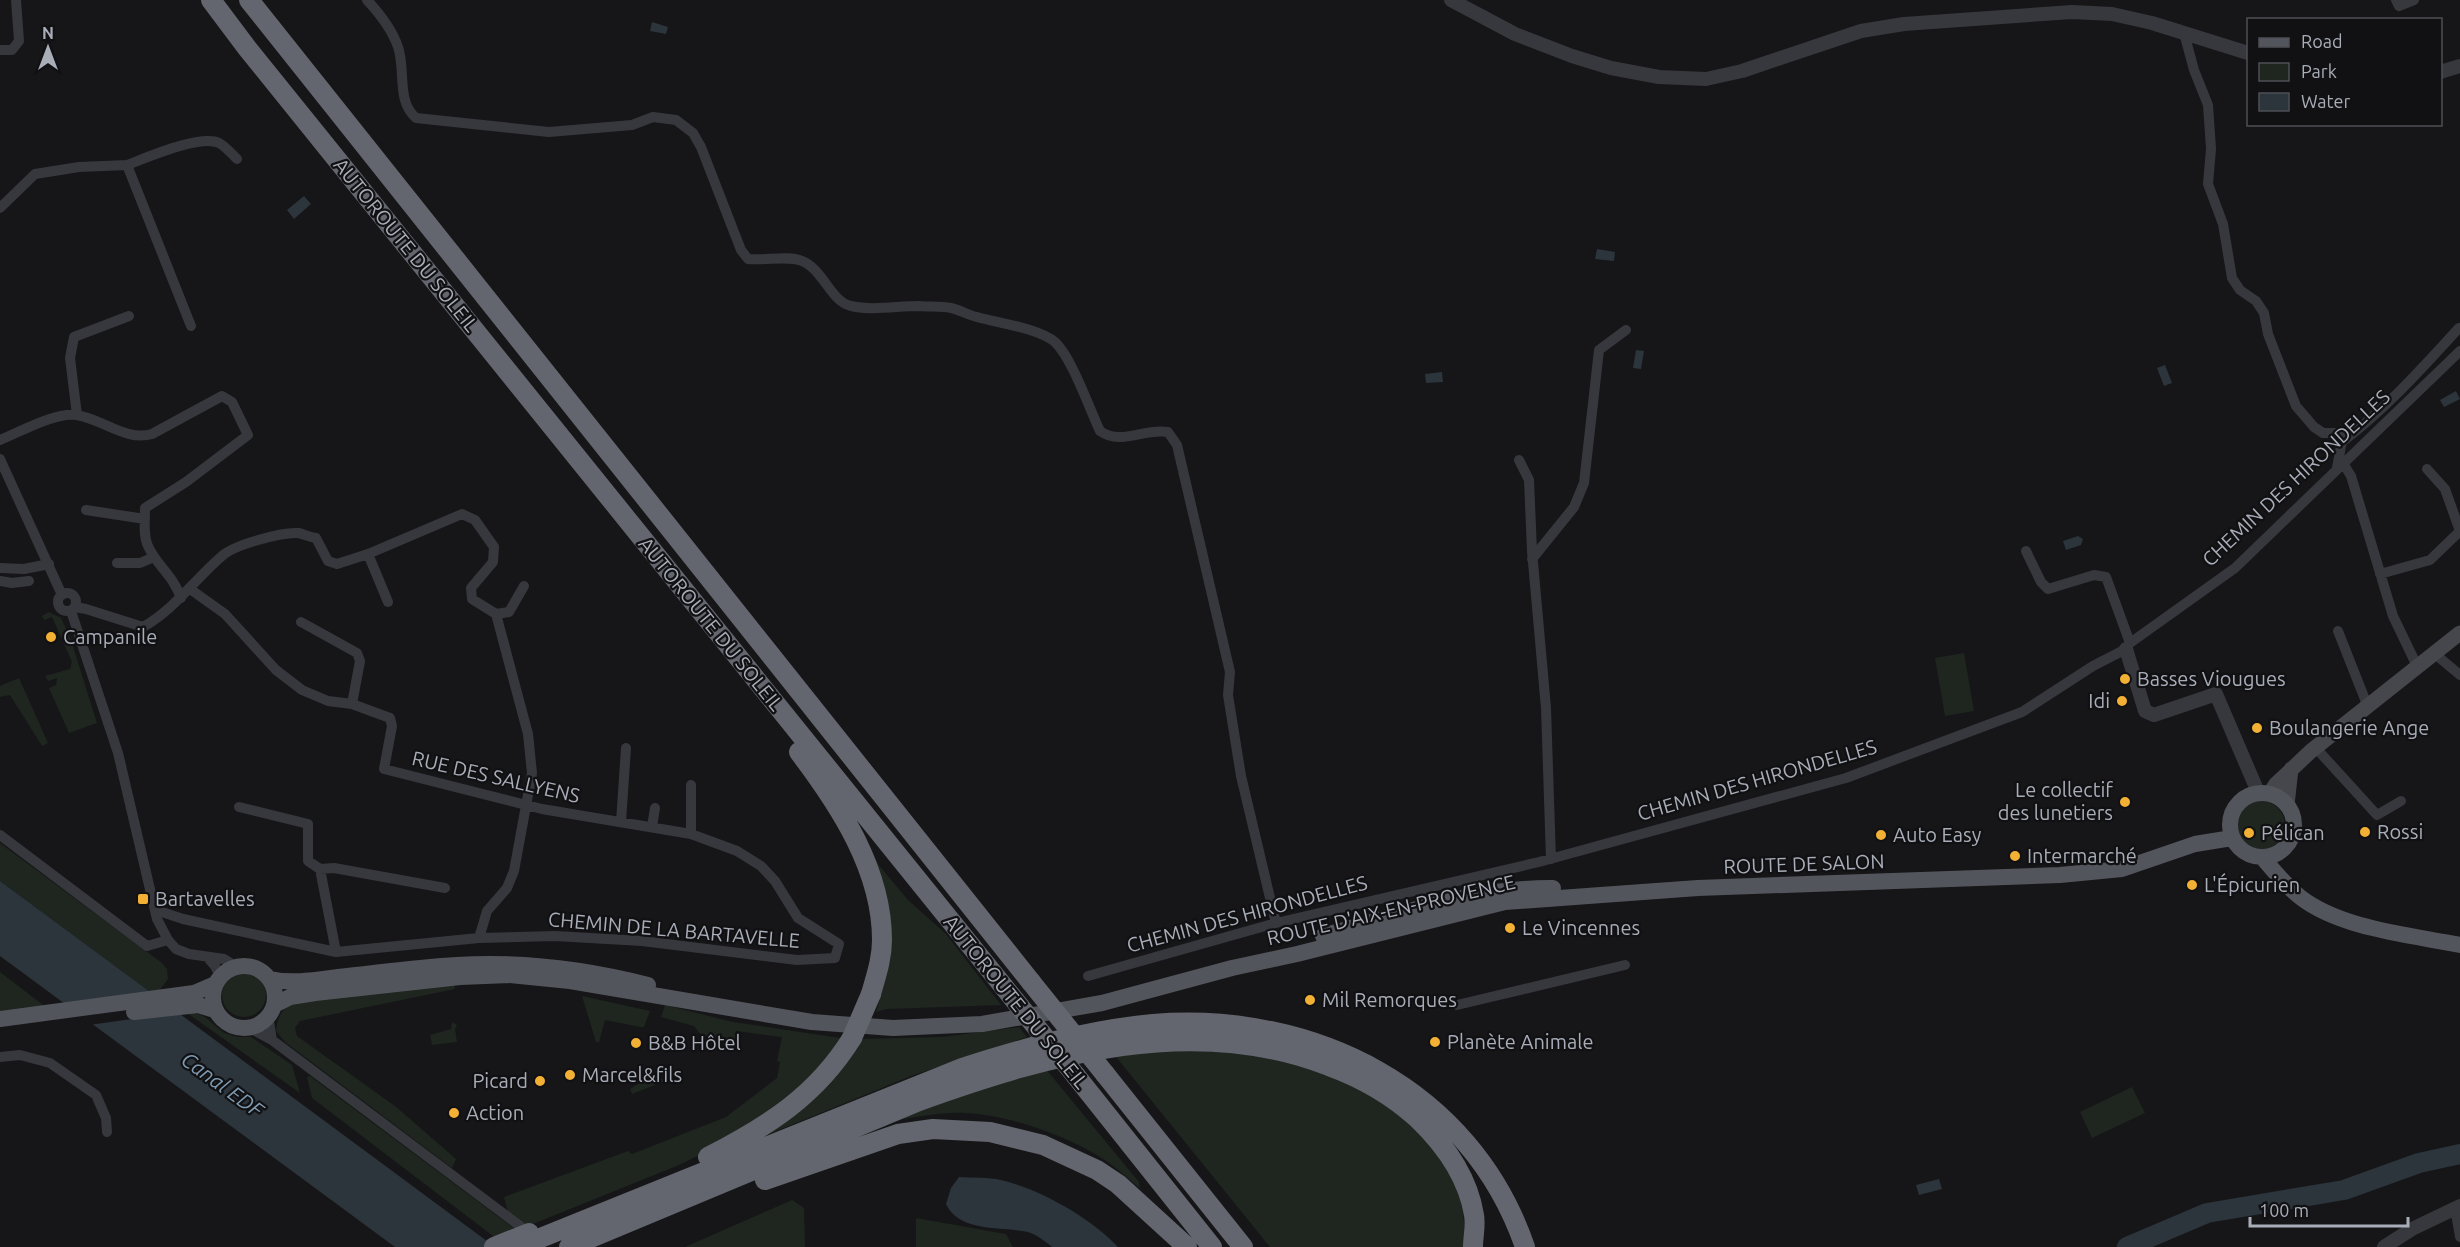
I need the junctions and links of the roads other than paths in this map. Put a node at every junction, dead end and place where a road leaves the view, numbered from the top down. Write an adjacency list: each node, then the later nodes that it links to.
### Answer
1 (16, 0): 9 (street)
2 (211, 0): 38 (highway, AUTOROUTE DU SOLEIL)
3 (249, 0): 106 (highway, AUTOROUTE DU SOLEIL, bridge)
4 (367, 0): 84 (street)
5 (1450, 0): 8 (street)
6 (2397, 0): 7 (street)
7 (2414, 0)
8 (2184, 33): 10 (street); 23 (street)
9 (0, 50)
10 (2247, 53)
11 (2460, 66): 12 (street)
12 (2442, 71)
13 (237, 159): 14 (street)
14 (127, 165): 15 (street); 17 (street)
15 (0, 208)
16 (129, 316): 21 (street)
17 (191, 326)
18 (2459, 328): 23 (street)
19 (1626, 330): 33 (street)
20 (2460, 351): 26 (street, CHEMIN DES HIRONDELLES)
21 (77, 415): 22 (street); 29 (street)
22 (0, 440)
23 (2343, 442): 26 (street)
24 (0, 459): 35 (street)
25 (1519, 460): 33 (street)
26 (2340, 466): 37 (street); 50 (street, CHEMIN DES HIRONDELLES)
27 (2427, 469): 37 (street)
28 (86, 510): 29 (street)
29 (145, 519): 32 (street)
30 (2026, 551): 50 (street)
31 (368, 554): 42 (street); 44 (street); 46 (street)
32 (154, 557): 34 (street); 43 (street)
33 (1532, 558): 75 (street)
34 (117, 563)
35 (49, 564): 36 (street); 45 (street)
36 (0, 568)
37 (2380, 574): 52 (street)
38 (672, 577): 108 (highway, bridge); 115 (highway, AUTOROUTE DU SOLEIL, bridge)
39 (0, 581): 40 (street)
40 (29, 581)
41 (524, 586): 46 (street)
42 (190, 589): 43 (street); 54 (street, RUE DES SALLYENS)
43 (181, 598): 45 (street)
44 (388, 602)
45 (73, 609): 83 (street)
46 (496, 614): 62 (street)
47 (301, 621): 54 (street)
48 (2338, 631): 55 (street)
49 (2460, 633): 51 (main road)
50 (2128, 646): 60 (street); 75 (street, CHEMIN DES HIRONDELLES)
51 (2435, 654): 52 (main road); 53 (street)
52 (2418, 668): 55 (main road)
53 (2460, 675)
54 (352, 704): 62 (street, RUE DES SALLYENS)
55 (2368, 707): 56 (main road)
56 (2315, 747): 58 (main road); 61 (street)
57 (627, 748): 67 (street)
58 (2291, 769): 60 (main road); 63 (main road)
59 (691, 785): 69 (street)
60 (2264, 793): 63 (main road); 66 (main road)
61 (2401, 801)
62 (528, 804): 67 (street, RUE DES SALLYENS); 85 (street)
63 (2287, 805): 73 (main road)
64 (239, 807): 76 (street)
65 (655, 808): 68 (street)
66 (2229, 820): 71 (main road); 72 (main road, ROUTE DE SALON)
67 (621, 822): 68 (street, RUE DES SALLYENS)
68 (652, 827): 69 (street, RUE DES SALLYENS)
69 (691, 834): 90 (street, RUE DES SALLYENS)
70 (0, 835): 86 (street)
71 (2232, 838): 72 (main road, ROUTE DE SALON); 74 (main road)
72 (2195, 844): 79 (main road, ROUTE DE SALON)
73 (2280, 852): 74 (main road); 77 (main road)
74 (2262, 857): 77 (main road)
75 (1551, 859): 80 (street, CHEMIN DES HIRONDELLES)
76 (320, 869): 78 (street); 88 (street)
77 (2283, 882): 87 (main road)
78 (445, 888)
79 (1698, 888): 81 (main road, ROUTE D'AIX-EN-PROVENCE)
80 (1416, 891): 82 (street); 84 (street, CHEMIN DES HIRONDELLES)
81 (1632, 892): 82 (main road, ROUTE D'AIX-EN-PROVENCE); 93 (main road, ROUTE D'AIX-EN-PROVENCE)
82 (1420, 909): 93 (main road, ROUTE D'AIX-EN-PROVENCE)
83 (156, 910): 86 (street); 88 (street, CHEMIN DE LA BARTAVELLE)
84 (1276, 923): 94 (street, CHEMIN DES HIRONDELLES)
85 (479, 938): 88 (street, CHEMIN DE LA BARTAVELLE); 90 (street, CHEMIN DE LA BARTAVELLE)
86 (168, 940): 89 (street)
87 (2460, 945)
88 (336, 952)
89 (207, 957): 92 (street); 96 (street)
90 (836, 958)
91 (1625, 965): 98 (street)
92 (235, 966): 95 (main road); 96 (main road)
93 (1232, 968): 99 (main road, ROUTE D'AIX-EN-PROVENCE)
94 (1088, 976)
95 (270, 979): 99 (main road, ROUTE D'AIX-EN-PROVENCE); 101 (main road)
96 (217, 980): 97 (main road); 100 (main road)
97 (196, 999): 100 (main road); 102 (main road); 102 (main road)
98 (1457, 1005)
99 (729, 1008): 101 (main road, ROUTE D'AIX-EN-PROVENCE)
100 (215, 1010): 103 (main road)
101 (271, 1011): 103 (main road); 104 (street)
102 (0, 1021)
103 (249, 1028): 104 (street)
104 (272, 1040): 112 (street)
105 (0, 1057): 107 (street)
106 (1134, 1111): 116 (highway, AUTOROUTE DU SOLEIL); 117 (highway)
107 (107, 1132)
108 (646, 1189): 112 (highway); 119 (highway)
109 (2457, 1207): 111 (street); 120 (street)
110 (625, 1224): 113 (highway); 114 (highway); 118 (highway)
111 (2460, 1237)
112 (514, 1242)
113 (569, 1247)
114 (1187, 1247)
115 (1212, 1247)
116 (1243, 1247)
117 (1258, 1247)
118 (1473, 1247)
119 (1526, 1247)
120 (2384, 1247)

